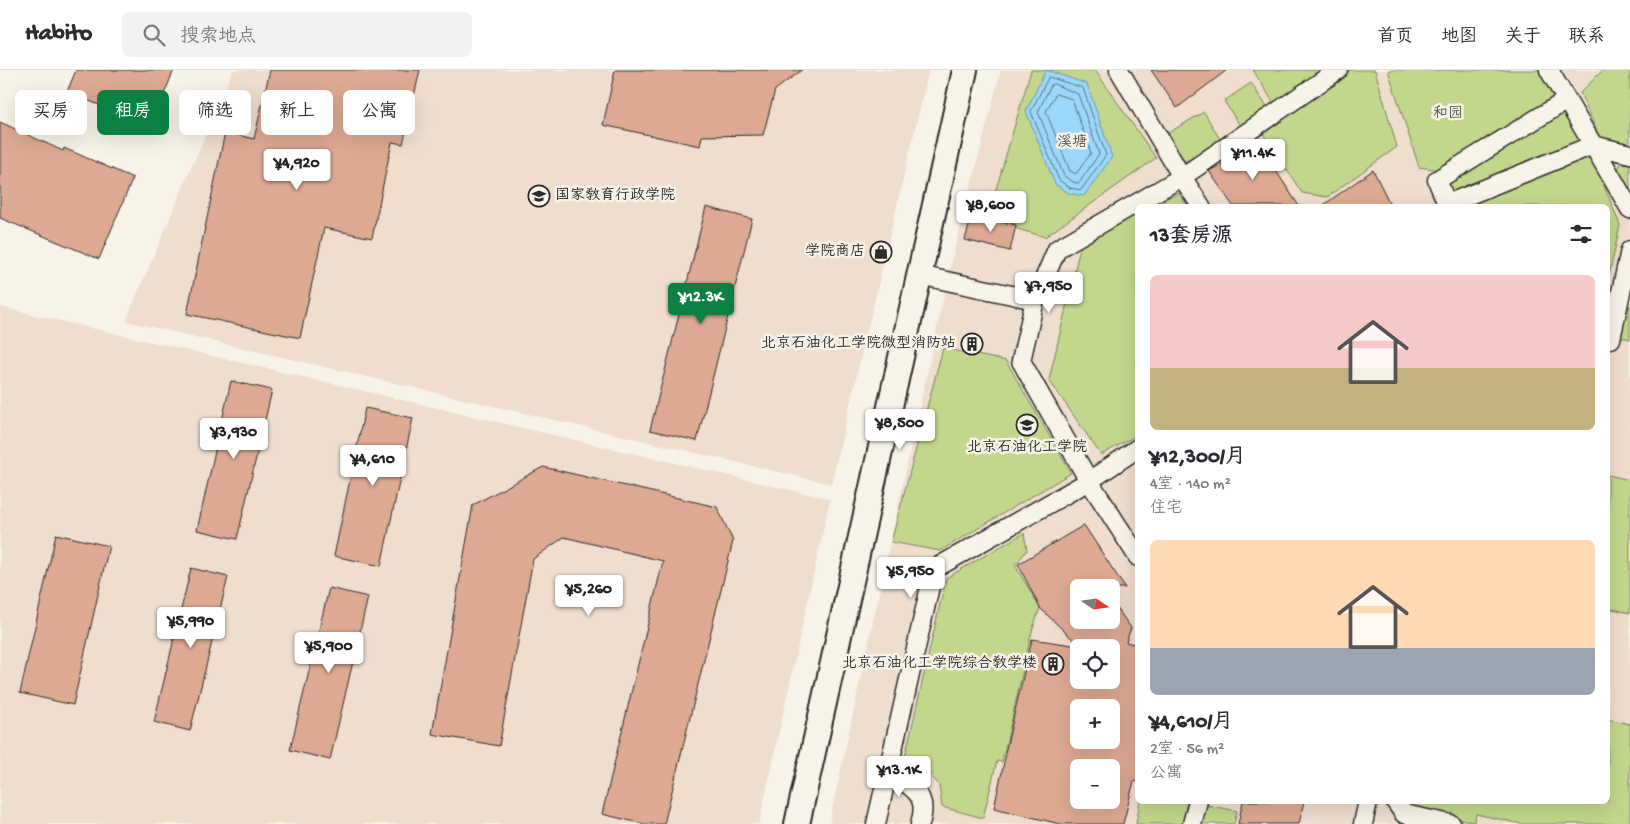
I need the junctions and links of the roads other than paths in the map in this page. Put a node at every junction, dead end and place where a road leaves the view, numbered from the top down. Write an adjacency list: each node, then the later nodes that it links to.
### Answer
1 (965, 70): 14 (street)
2 (1120, 70): 8 (street)
3 (1338, 70): 8 (street)
4 (1549, 70): 5 (street)
5 (1567, 100): 6 (street); 10 (street)
6 (1593, 145): 7 (street); 11 (street); 12 (street)
7 (1630, 154)
8 (1182, 177): 9 (street); 15 (street)
9 (1200, 204)
10 (1447, 204)
11 (1449, 204)
12 (1630, 209)
13 (1630, 250): 16 (street)
14 (920, 275): 15 (street); 24 (street)
15 (1036, 300): 18 (street)
16 (1611, 339)
17 (1135, 450): 18 (street)
18 (1089, 481): 19 (street); 20 (street)
19 (1135, 552)
20 (888, 770): 25 (street); 26 (street)
21 (1197, 804): 27 (street)
22 (1367, 804): 28 (street)
23 (1397, 804): 29 (street)
24 (797, 824)
25 (876, 824)
26 (920, 824)
27 (1192, 824)
28 (1363, 824)
29 (1451, 824)

